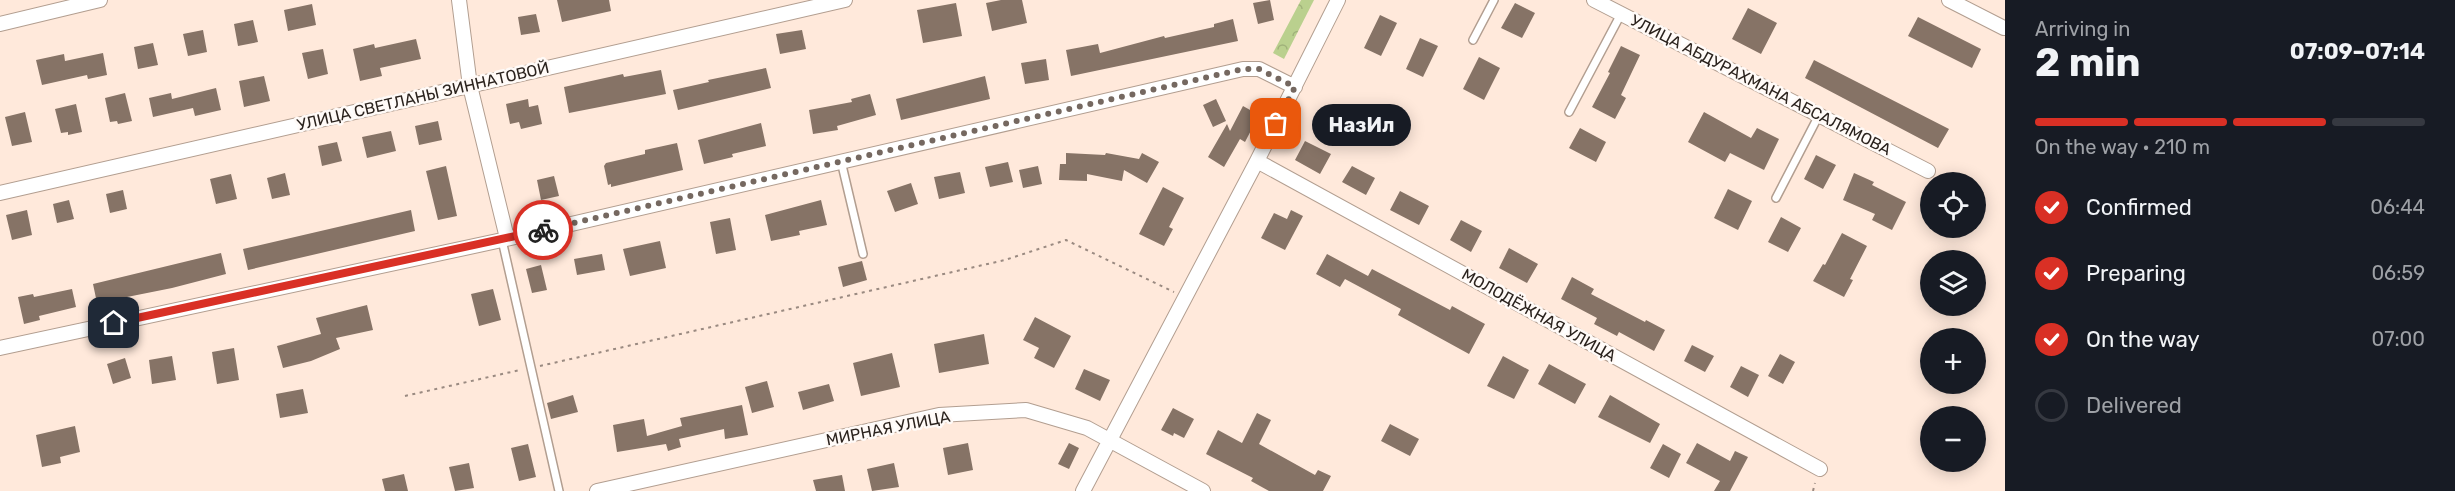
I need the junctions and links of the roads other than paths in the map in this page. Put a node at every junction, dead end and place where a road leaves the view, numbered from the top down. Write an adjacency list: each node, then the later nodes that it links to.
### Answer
1 (100, 0): 9 (street)
2 (459, 0): 12 (street)
3 (845, 0): 12 (street, УЛИЦА СВЕТЛАНЫ ЗИННАТОВОЙ)
4 (1338, 0): 13 (street)
5 (1494, 0): 11 (lane)
6 (1594, 0): 8 (street, УЛИЦА АБДУРАХМАНА АБСАЛЯМОВА)
7 (1949, 0): 10 (street)
8 (1621, 14): 14 (lane); 15 (street, УЛИЦА АБДУРАХМАНА АБСАЛЯМОВА)
9 (0, 24)
10 (2004, 28)
11 (1473, 40)
12 (470, 86): 19 (street, УЛИЦА СВЕТЛАНЫ ЗИННАТОВОЙ); 21 (street)
13 (1295, 87): 16 (street); 17 (street)
14 (1569, 112)
15 (1819, 115): 18 (street, УЛИЦА АБДУРАХМАНА АБСАЛЯМОВА); 20 (lane)
16 (841, 161): 21 (street); 22 (lane)
17 (1257, 161): 24 (street); 25 (street, МОЛОДЁЖНАЯ УЛИЦА)
18 (1929, 171)
19 (0, 193)
20 (1776, 198)
21 (504, 239): 23 (street); 26 (lane)
22 (863, 254)
23 (0, 348)
24 (1108, 440): 27 (street, МИРНАЯ УЛИЦА); 28 (street); 29 (street, МИРНАЯ УЛИЦА)
25 (1820, 469)
26 (559, 491)
27 (597, 491)
28 (1083, 491)
29 (1203, 491)

